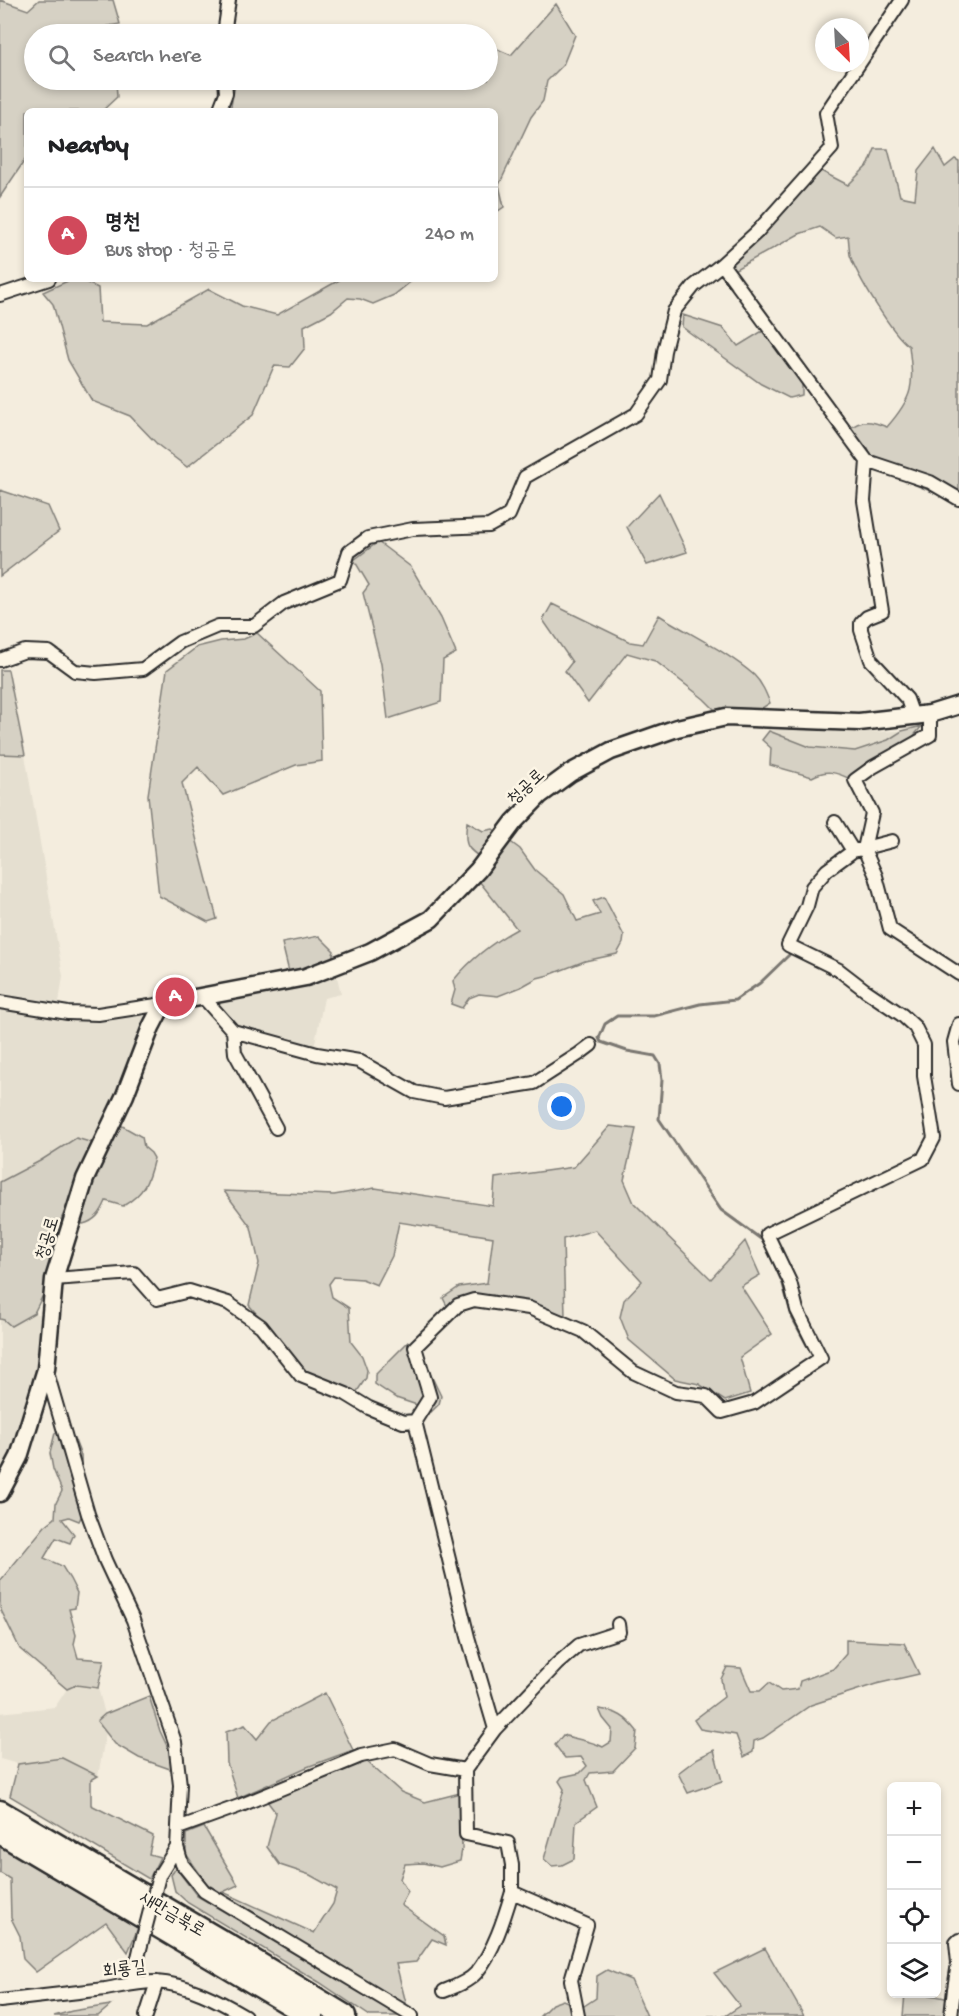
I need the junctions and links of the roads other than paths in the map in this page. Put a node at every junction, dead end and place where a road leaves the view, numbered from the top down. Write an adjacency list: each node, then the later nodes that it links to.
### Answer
1 (229, 0): 3 (street)
2 (902, 0): 6 (street)
3 (225, 24)
4 (226, 90): 5 (street)
5 (220, 108)
6 (722, 264): 9 (street); 11 (street)
7 (40, 282): 8 (street)
8 (0, 295)
9 (867, 461): 10 (street); 14 (street)
10 (959, 499)
11 (0, 660)
12 (959, 705): 13 (street, 청공로)
13 (930, 714): 14 (street, 청공로); 17 (street)
14 (913, 716): 19 (street, 청공로)
15 (835, 822): 17 (street)
16 (892, 841): 17 (street)
17 (858, 850): 18 (street); 29 (street)
18 (959, 974)
19 (203, 997): 21 (street, 청공로); 23 (street)
20 (0, 1002): 21 (street, 청공로)
21 (163, 1004): 27 (street, 청공로)
22 (959, 1024): 25 (street)
23 (233, 1031): 24 (street); 26 (street)
24 (591, 1045)
25 (959, 1084)
26 (276, 1128)
27 (54, 1279): 28 (street, 청공로); 29 (street)
28 (46, 1369): 30 (street, 청공로); 35 (street)
29 (415, 1421): 32 (street)
30 (0, 1493)
31 (618, 1624): 32 (street)
32 (495, 1729): 33 (street)
33 (465, 1770): 35 (street); 38 (street)
34 (0, 1812): 48 (highway, 새만금북로)
35 (178, 1828): 37 (street)
36 (0, 1832): 47 (highway, 새만금북로)
37 (177, 1847): 41 (street, bridge); 49 (street)
38 (512, 1892): 43 (street); 50 (street)
39 (959, 1940): 42 (street)
40 (156, 1982): 41 (street, 회룡길); 45 (street); 46 (street, 회룡길)
41 (132, 1983): 44 (street, 회룡길)
42 (957, 1989): 51 (street)
43 (444, 1991)
44 (0, 2001)
45 (146, 2016)
46 (245, 2016)
47 (311, 2016)
48 (344, 2016)
49 (412, 2016)
50 (578, 2016)
51 (951, 2016)

